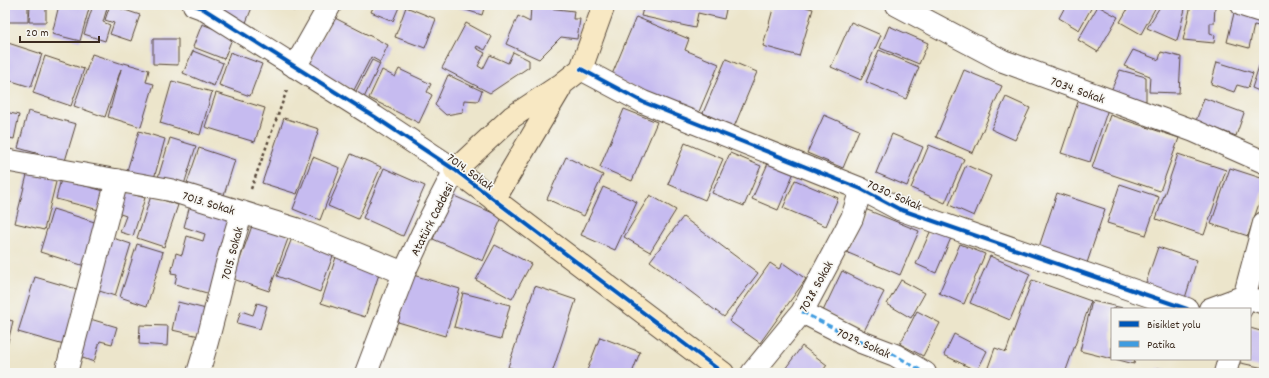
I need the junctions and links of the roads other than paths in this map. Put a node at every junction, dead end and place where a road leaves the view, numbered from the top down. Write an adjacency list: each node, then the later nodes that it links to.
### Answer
1 (194, 5): 7 (street, 7014. Sokak)
2 (330, 5): 7 (street)
3 (604, 5): 8 (main road)
4 (897, 5): 11 (street, 7034. Sokak)
5 (1242, 5): 6 (street)
6 (1264, 12)
7 (295, 67): 12 (street, 7014. Sokak)
8 (581, 69): 9 (main road, Atatürk Caddesi); 14 (street, 7030. Sokak)
9 (562, 84): 12 (main road, Atatürk Caddesi); 15 (main road, Atatürk Caddesi)
10 (5, 160): 13 (street, 7013. Sokak)
11 (1264, 162)
12 (455, 170): 15 (main road, 7014. Sokak); 18 (street, Atatürk Caddesi)
13 (117, 180): 16 (street, 7013. Sokak); 24 (street)
14 (861, 189): 20 (street, 7030. Sokak); 22 (street, 7028. Sokak)
15 (494, 200): 27 (main road, 7014. Sokak)
16 (242, 212): 18 (street, 7013. Sokak); 25 (street, 7015. Sokak)
17 (1264, 223): 19 (street)
18 (404, 273): 26 (street, Atatürk Caddesi)
19 (1250, 302): 21 (street)
20 (1184, 308)
21 (1216, 308)
22 (802, 312): 28 (street, 7028. Sokak); 29 (street, 7029. Sokak)
23 (1229, 360): 30 (street)
24 (66, 373)
25 (198, 373)
26 (366, 373)
27 (723, 373)
28 (752, 373)
29 (924, 373)
30 (1225, 373)

